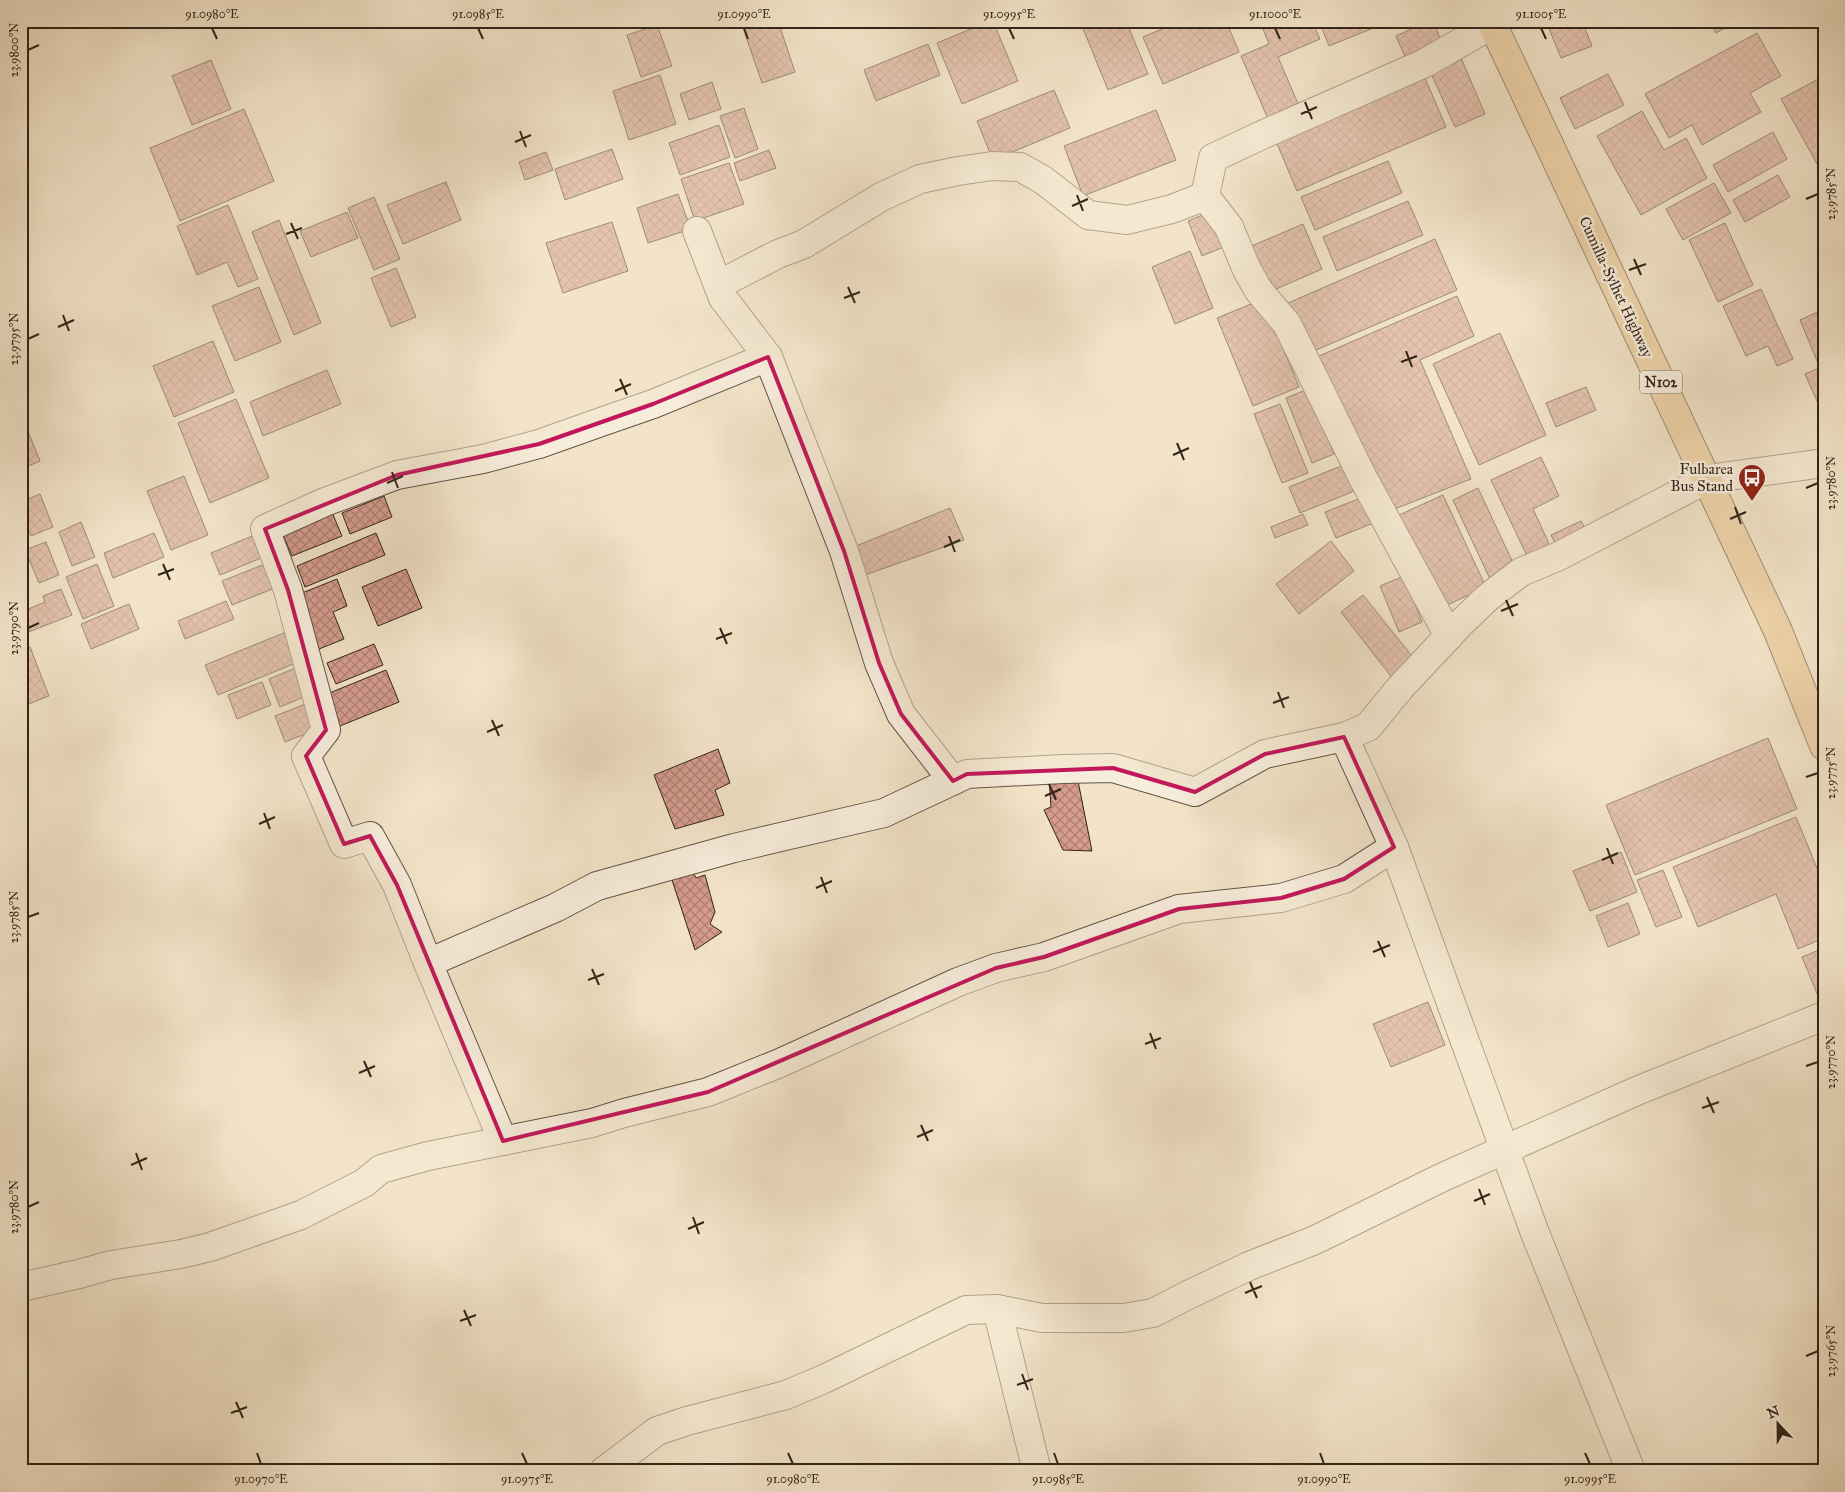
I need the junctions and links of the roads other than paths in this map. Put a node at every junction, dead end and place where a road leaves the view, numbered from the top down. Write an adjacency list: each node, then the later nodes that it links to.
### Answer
1 (1494, 23): 2 (street); 7 (highway, Cumilla-Sylhet Highway / N102)
2 (1205, 196): 4 (street); 8 (street)
3 (696, 230): 4 (street)
4 (718, 285): 5 (street)
5 (768, 357): 11 (street); 13 (street)
6 (1824, 463): 7 (street)
7 (1707, 479): 8 (street); 10 (highway, Cumilla-Sylhet Highway / N102)
8 (1449, 636): 9 (street)
9 (1344, 737): 11 (street); 12 (street)
10 (1824, 746)
11 (953, 781): 13 (street)
12 (1394, 848): 15 (street); 16 (street)
13 (428, 963): 15 (street)
14 (1824, 1016): 16 (street)
15 (503, 1141): 17 (street)
16 (1505, 1149): 18 (street); 21 (street)
17 (21, 1287)
18 (997, 1309): 19 (street); 20 (street)
19 (604, 1471)
20 (1037, 1471)
21 (1631, 1471)

